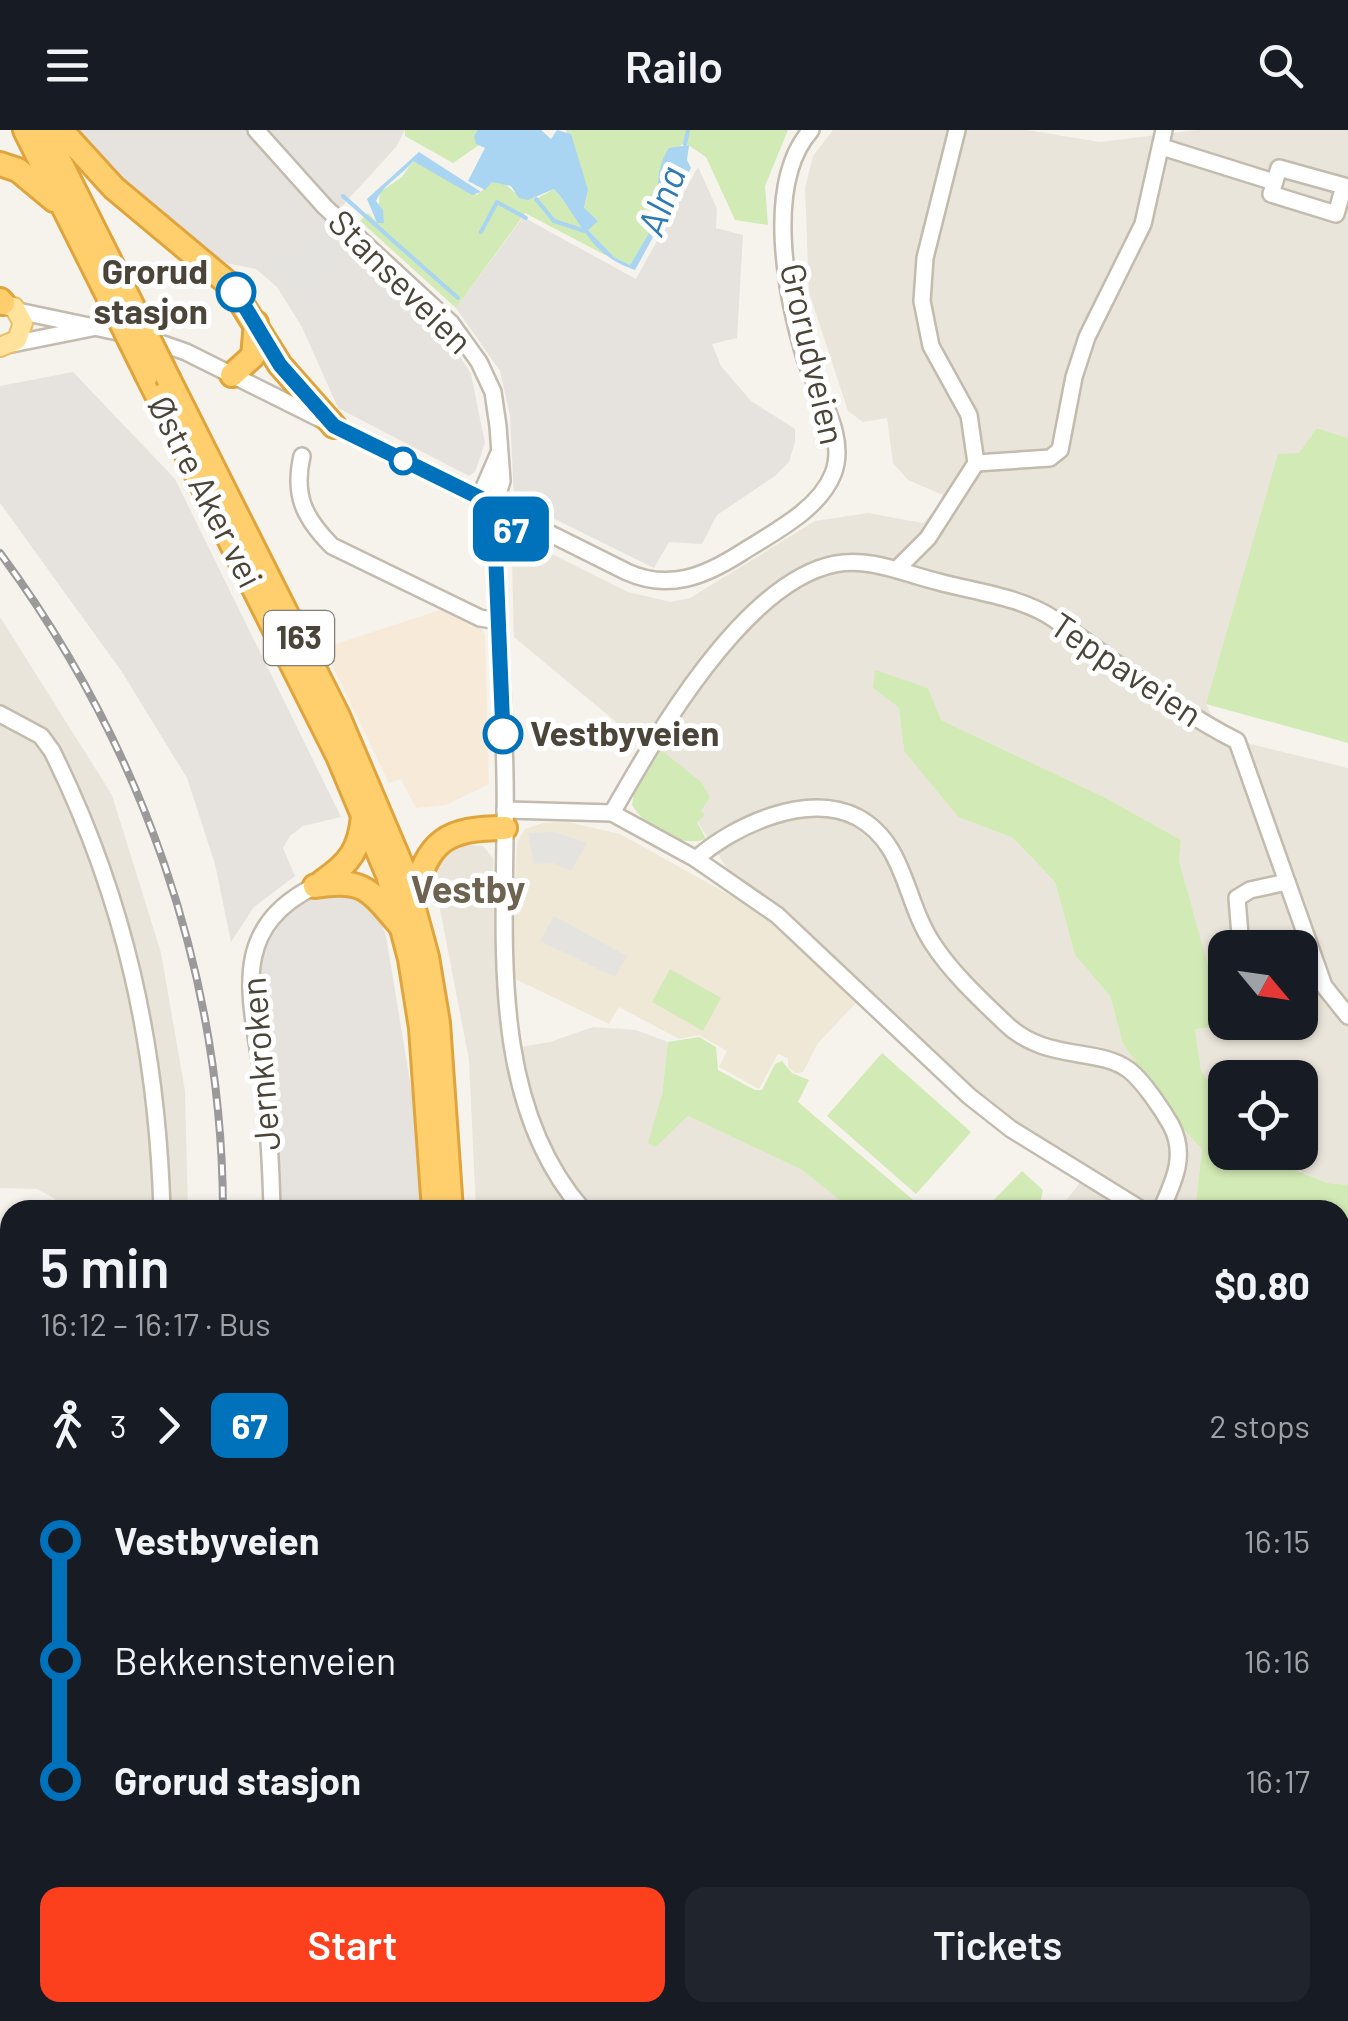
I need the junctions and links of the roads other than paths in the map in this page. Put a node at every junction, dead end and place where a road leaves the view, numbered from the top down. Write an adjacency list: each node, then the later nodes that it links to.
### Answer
1 (25, 130): 11 (highway, Østre Aker vei / 163)
2 (44, 130): 12 (highway, Østre Aker vei / 163)
3 (61, 130): 15 (highway)
4 (256, 130): 22 (street, Stanseveien)
5 (811, 130): 23 (street, Grorudveien)
6 (957, 130): 21 (street)
7 (1163, 138): 9 (street); 21 (street)
8 (0, 164): 11 (highway, 163)
9 (1274, 182): 10 (street); 10 (street)
10 (1344, 204)
11 (63, 207): 12 (highway, Østre Aker vei / 163)
12 (114, 289): 18 (highway, Østre Aker vei / 163, bridge)
13 (5, 305): 14 (street, Grorudveien); 16 (main road)
14 (96, 328): 16 (street, Grorudveien); 17 (street, Grorudveien)
15 (258, 328): 17 (highway); 19 (highway)
16 (6, 345)
17 (232, 375): 19 (street, Grorudveien)
18 (158, 378): 28 (highway, Østre Aker vei / 163); 34 (highway, Østre Aker vei / 163)
19 (334, 426): 22 (street, Grorudveien)
20 (302, 456): 26 (street)
21 (976, 463): 25 (street)
22 (491, 504): 23 (street, Grorudveien); 24 (street, Stanseveien)
23 (517, 516): 24 (street)
24 (496, 565): 26 (street, Stanseveien)
25 (898, 568): 29 (street, Teppaveien); 32 (street, Teppaveien)
26 (498, 621): 30 (street, Stanseveien)
27 (0, 714): 38 (street)
28 (364, 813): 33 (highway); 35 (highway, Østre Aker vei / 163)
29 (612, 813): 30 (street); 31 (street)
30 (505, 819): 34 (highway); 42 (street, Stanseveien)
31 (696, 859): 43 (street); 44 (street)
32 (1287, 882): 36 (street); 37 (street)
33 (315, 886): 35 (highway); 39 (street, Jernkroken)
34 (414, 902): 41 (highway, Østre Aker vei / 163)
35 (404, 930): 40 (highway, Østre Aker vei / 163)
36 (1240, 930)
37 (1348, 1016)
38 (161, 1200)
39 (271, 1200)
40 (433, 1200)
41 (450, 1200)
42 (575, 1200)
43 (1126, 1200)
44 (1164, 1200)

